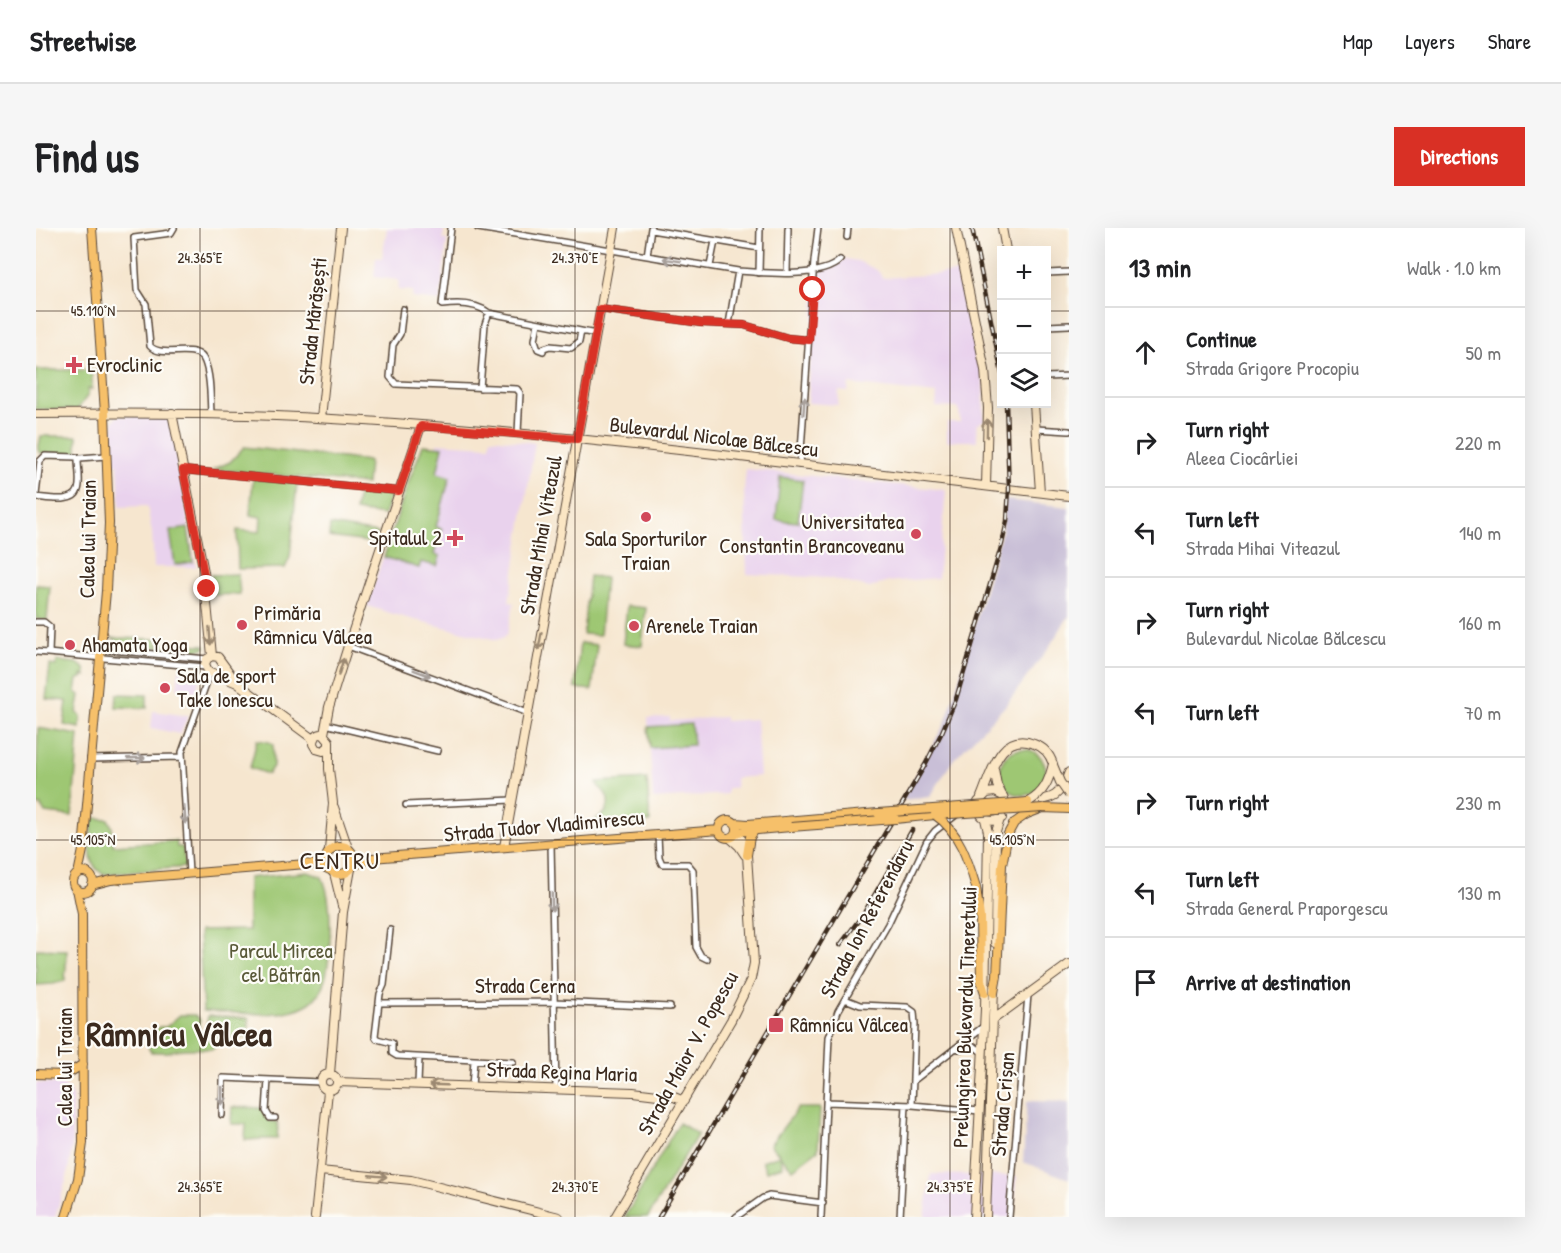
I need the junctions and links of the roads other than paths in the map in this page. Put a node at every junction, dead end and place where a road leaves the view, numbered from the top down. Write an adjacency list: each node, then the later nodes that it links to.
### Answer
1 (92, 228): 42 (main road, Calea lui Traian)
2 (174, 228): 45 (street)
3 (341, 228): 46 (main road, Strada Mărășești)
4 (451, 228): 30 (street)
5 (478, 228): 18 (street)
6 (615, 228): 18 (main road, Strada Mihai Viteazul)
7 (760, 228): 17 (street)
8 (788, 228): 26 (street)
9 (818, 228): 23 (street)
10 (848, 228): 14 (street)
11 (956, 228): 56 (main road, one-way to 11)
12 (1002, 228): 16 (main road)
13 (651, 229): 15 (street); 19 (street)
14 (847, 237)
15 (715, 241): 17 (street); 21 (street)
16 (1005, 246)
17 (759, 248): 25 (street)
18 (611, 250): 19 (street); 29 (main road, Strada Mihai Viteazul)
19 (646, 256): 21 (street, one-way to 19)
20 (840, 260): 23 (street)
21 (710, 266): 22 (street)
22 (738, 271): 25 (street); 32 (street)
23 (814, 272): 26 (street); 37 (street)
24 (1069, 272): 27 (street)
25 (759, 273): 26 (street)
26 (787, 273)
27 (1051, 273)
28 (403, 309): 40 (street)
29 (600, 309): 32 (street); 36 (main road, Strada Mihai Viteazul)
30 (489, 313): 31 (street); 40 (street)
31 (538, 322): 35 (street); 35 (street)
32 (729, 324): 37 (street)
33 (1069, 325): 34 (street)
34 (1051, 326)
35 (581, 331): 36 (street)
36 (596, 334): 51 (main road, Strada Mihai Viteazul)
37 (809, 340): 54 (street, one-way to 37)
38 (1069, 376): 39 (street)
39 (1051, 377)
40 (480, 388): 50 (street)
41 (1034, 408): 48 (main road)
42 (105, 413): 43 (main road, Bulevardul Nicolae Bălcescu); 44 (main road, Bulevardul Nicolae Bălcescu); 52 (main road, Calea lui Traian)
43 (172, 413): 45 (main road, Bulevardul Nicolae Bălcescu); 55 (main road)
44 (36, 414)
45 (211, 414): 46 (main road, Bulevardul Nicolae Bălcescu)
46 (321, 418): 47 (main road, Bulevardul Nicolae Bălcescu)
47 (421, 426): 50 (main road, Bulevardul Nicolae Bălcescu); 57 (main road)
48 (1036, 429): 49 (street); 58 (main road)
49 (1069, 431)
50 (518, 433): 51 (main road, Bulevardul Nicolae Bălcescu)
51 (577, 439): 54 (main road, Bulevardul Nicolae Bălcescu); 69 (main road, Strada Mihai Viteazul, one-way to 69)
52 (106, 456): 59 (street); 65 (main road, Calea lui Traian)
53 (76, 457): 59 (street)
54 (800, 465): 56 (main road, Bulevardul Nicolae Bălcescu)
55 (183, 470): 57 (street); 67 (main road, one-way to 67)
56 (986, 486): 58 (main road, Bulevardul Nicolae Bălcescu)
57 (399, 491): 62 (main road)
58 (1040, 492): 60 (main road, Bulevardul Nicolae Bălcescu)
59 (36, 496)
60 (1069, 496)
61 (36, 622): 64 (street)
62 (348, 646): 69 (street, one-way to 69); 70 (main road, one-way to 62)
63 (36, 652): 64 (street)
64 (49, 653): 65 (street)
65 (100, 653): 67 (street); 76 (main road, Calea lui Traian)
66 (222, 661): 67 (main road); 67 (main road); 68 (main road)
67 (210, 665): 68 (main road); 75 (street)
68 (237, 683): 72 (main road)
69 (528, 712): 83 (main road, Strada Mihai Viteazul)
70 (325, 724): 71 (main road); 74 (street)
71 (324, 734): 72 (main road); 73 (main road)
72 (313, 740): 73 (main road)
73 (325, 749): 85 (main road)
74 (438, 751)
75 (182, 757): 76 (street, one-way to 75); 109 (street, one-way to 109)
76 (90, 759): 101 (main road, Calea lui Traian)
77 (1053, 764): 78 (main road); 80 (main road, bridge); 84 (main road, bridge)
78 (994, 766): 81 (main road); 82 (main road)
79 (1069, 772): 84 (main road)
80 (1069, 795)
81 (980, 798): 82 (main road); 90 (main road)
82 (1004, 798): 84 (main road); 92 (main road, Prelungirea Bulevardul Tineretului)
83 (512, 800): 87 (street); 100 (main road, Strada Mihai Viteazul)
84 (1027, 802): 86 (main road, Strada Tudor Vladimirescu); 92 (main road); 94 (main road, Strada Tudor Vladimirescu, bridge)
85 (333, 803): 102 (main road); 103 (main road)
86 (1069, 804)
87 (406, 805)
88 (1043, 808): 89 (main road, Strada Tudor Vladimirescu); 91 (main road, Strada Tudor Vladimirescu, bridge); 119 (main road)
89 (1069, 809)
90 (978, 810): 93 (main road); 120 (street, Strada Ion Referendaru)
91 (935, 815): 94 (main road, Strada Tudor Vladimirescu, bridge); 119 (main road, bridge)
92 (1003, 817): 93 (main road); 119 (main road, Prelungirea Bulevardul Tineretului)
93 (985, 819): 119 (main road, Prelungirea Bulevardul Tineretului)
94 (790, 824): 96 (main road, Strada Tudor Vladimirescu); 97 (main road, Strada Tudor Vladimirescu)
95 (719, 830): 97 (main road); 97 (main road, Strada Tudor Vladimirescu); 98 (main road, Strada Tudor Vladimirescu)
96 (755, 830): 97 (main road, Strada Tudor Vladimirescu); 104 (main road)
97 (735, 831): 104 (main road)
98 (658, 835): 99 (main road, Strada Tudor Vladimirescu); 116 (street)
99 (551, 844): 100 (main road, Strada Tudor Vladimirescu); 121 (street, one-way to 121)
100 (504, 848): 105 (main road, Strada Tudor Vladimirescu)
101 (83, 850): 110 (main road, Calea lui Traian); 111 (main road, Calea lui Traian)
102 (351, 850): 103 (main road); 105 (main road, Strada Tudor Vladimirescu); 107 (main road)
103 (328, 853): 106 (main road); 108 (main road)
104 (748, 857): 145 (main road, Strada Maior V. Popescu)
105 (372, 858): 107 (main road, Strada Tudor Vladimirescu)
106 (306, 864): 108 (main road); 109 (main road)
107 (352, 867): 108 (main road); 113 (main road)
108 (332, 871): 113 (main road)
109 (189, 873): 111 (main road)
110 (78, 874): 111 (main road); 112 (main road)
111 (90, 881): 112 (main road); 114 (main road, Calea lui Traian)
112 (77, 889): 114 (main road, Calea lui Traian)
113 (343, 912): 134 (main road)
114 (82, 914): 132 (main road, Calea lui Traian)
115 (390, 930): 122 (street, Strada Regina Maria)
116 (707, 960)
117 (1069, 964): 118 (main road)
118 (1028, 995): 124 (main road); 162 (street, Strada Crișan)
119 (991, 996): 124 (main road); 125 (main road, Prelungirea Bulevardul Tineretului); 126 (main road, Prelungirea Bulevardul Tineretului)
120 (845, 999): 139 (street); 146 (street, Strada Ion Referendaru)
121 (554, 1002): 122 (street, Strada Cerna); 123 (street, Strada Cerna); 143 (street)
122 (379, 1003): 129 (street, Strada Regina Maria)
123 (670, 1007)
124 (1004, 1012): 125 (main road)
125 (994, 1019): 161 (main road, Prelungirea Bulevardul Tineretului)
126 (984, 1026): 127 (street); 128 (main road, Prelungirea Bulevardul Tineretului)
127 (955, 1050): 128 (street); 139 (street)
128 (983, 1053): 148 (main road, Prelungirea Bulevardul Tineretului)
129 (419, 1058): 130 (street, Strada Regina Maria); 140 (street)
130 (474, 1061): 131 (street, Strada Regina Maria); 141 (street, Strada Regina Maria)
131 (513, 1062)
132 (83, 1064): 135 (main road); 142 (main road, Calea lui Traian)
133 (36, 1074): 135 (main road)
134 (330, 1074): 137 (main road); 138 (main road)
135 (66, 1075): 142 (main road)
136 (268, 1080): 137 (street); 149 (street, one-way to 149); 150 (street)
137 (320, 1082): 144 (main road)
138 (337, 1082): 140 (main road, Strada Regina Maria); 144 (main road)
139 (913, 1082): 147 (street)
140 (418, 1084): 141 (main road, Strada Regina Maria, one-way to 140)
141 (472, 1086): 143 (main road, Strada Regina Maria)
142 (83, 1089): 154 (main road, Calea lui Traian)
143 (555, 1089): 145 (main road, Strada Regina Maria)
144 (328, 1091): 151 (main road)
145 (684, 1101): 153 (main road, Strada Maior V. Popescu)
146 (827, 1102): 147 (street); 152 (street, Strada Ion Referendaru)
147 (909, 1105): 148 (street); 159 (street)
148 (980, 1112): 160 (main road, Prelungirea Bulevardul Tineretului)
149 (222, 1115)
150 (275, 1118)
151 (320, 1171): 155 (main road); 156 (main road, one-way to 156)
152 (823, 1203): 157 (street); 158 (street, Strada Ion Referendaru)
153 (616, 1216)
154 (66, 1217)
155 (315, 1217)
156 (559, 1217)
157 (736, 1217)
158 (821, 1217)
159 (900, 1217)
160 (974, 1217)
161 (986, 1217)
162 (1009, 1217)

